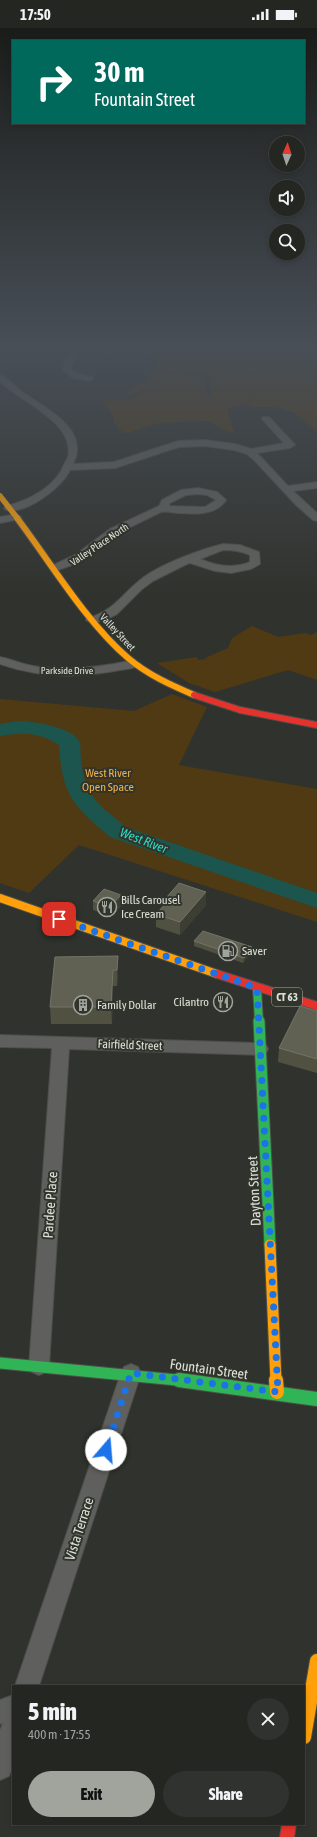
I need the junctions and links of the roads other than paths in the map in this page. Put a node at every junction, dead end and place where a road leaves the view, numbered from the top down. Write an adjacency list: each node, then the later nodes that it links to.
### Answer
1 (66, 429): 4 (street)
2 (276, 429): 3 (street)
3 (250, 452): 4 (street); 6 (street)
4 (69, 467): 8 (street)
5 (317, 485): 6 (street)
6 (286, 489): 11 (street)
7 (0, 496): 8 (main road, Valley Street)
8 (9, 508): 10 (main road, Valley Street)
9 (164, 508): 9 (street, Valley Place North); 14 (street, Valley Place North)
10 (16, 517): 12 (street); 14 (main road, Valley Street)
11 (317, 518)
12 (0, 520)
13 (192, 559): 13 (street); 15 (street)
14 (55, 568): 15 (main road, Valley Street)
15 (92, 620): 17 (main road, Valley Street)
16 (0, 660): 17 (street, Parkside Drive)
17 (134, 664): 18 (main road, Valley Street)
18 (317, 726)
19 (0, 898): 20 (main road, CT 63)
20 (257, 988): 21 (main road, CT 63); 24 (main road, Dayton Street)
21 (317, 1006)
22 (0, 1041): 23 (street, Fairfield Street)
23 (61, 1043): 24 (street, Fairfield Street); 26 (street, Pardee Place)
24 (260, 1049): 28 (main road, Dayton Street)
25 (0, 1363): 26 (main road, Fountain Street)
26 (39, 1366): 27 (main road, Fountain Street)
27 (131, 1373): 28 (main road, Fountain Street); 31 (street, Vista Terrace)
28 (278, 1392): 29 (main road, Fountain Street)
29 (317, 1399)
30 (317, 1661): 35 (main road)
31 (27, 1685)
32 (12, 1707): 33 (street)
33 (0, 1712)
34 (12, 1731): 36 (street)
35 (305, 1731)
36 (0, 1767)
37 (289, 1825): 38 (main road)
38 (287, 1837)

